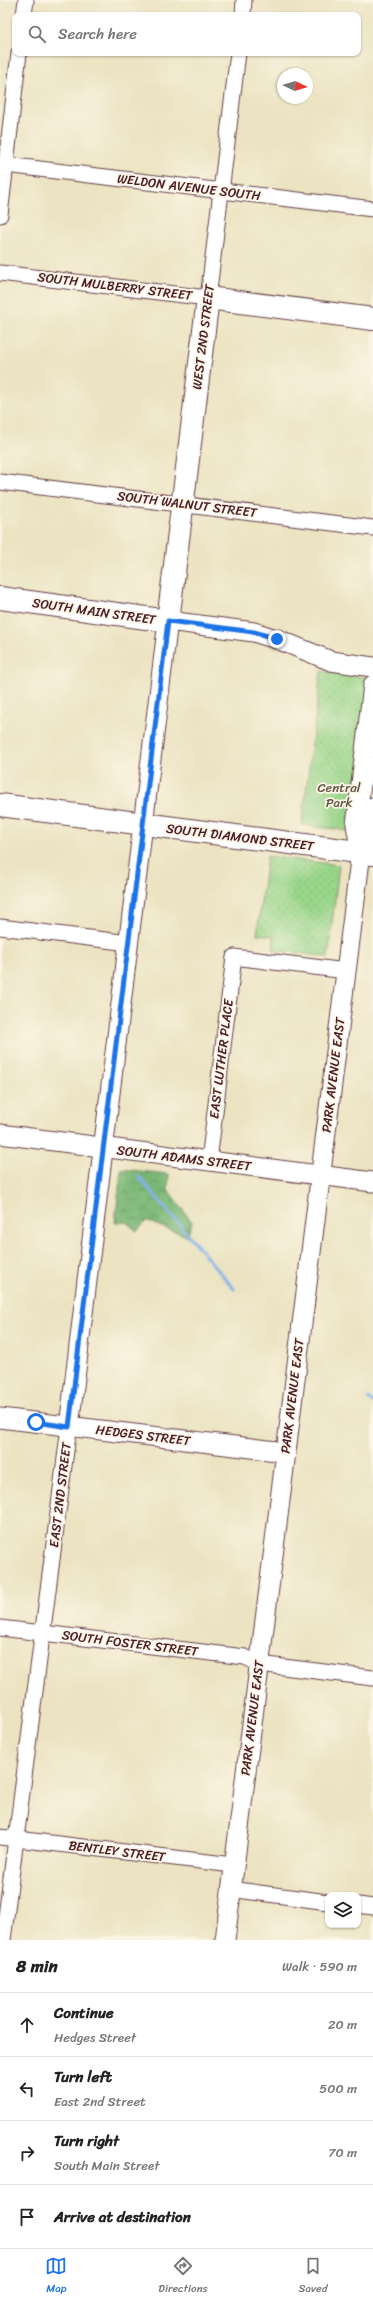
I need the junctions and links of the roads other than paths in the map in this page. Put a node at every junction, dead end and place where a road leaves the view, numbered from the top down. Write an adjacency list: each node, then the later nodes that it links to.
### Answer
1 (26, 0): 3 (street)
2 (244, 0): 4 (street)
3 (24, 12)
4 (243, 12)
5 (19, 56): 7 (street)
6 (238, 56): 8 (street, WEST 2ND STREET)
7 (4, 158): 8 (street, WELDON AVENUE SOUTH); 10 (street)
8 (221, 191): 9 (street, WELDON AVENUE SOUTH); 12 (street, WEST 2ND STREET)
9 (373, 209)
10 (0, 215)
11 (0, 273): 12 (street, SOUTH MULBERRY STREET)
12 (208, 298): 13 (highway, SOUTH MULBERRY STREET); 15 (highway, WEST 2ND STREET)
13 (373, 319)
14 (0, 482): 15 (street, SOUTH WALNUT STREET)
15 (183, 503): 16 (street, SOUTH WALNUT STREET); 18 (highway, WEST 2ND STREET)
16 (373, 528)
17 (0, 598): 18 (highway, SOUTH MAIN STREET)
18 (168, 621): 19 (main road, SOUTH MAIN STREET); 23 (main road, EAST 2ND STREET)
19 (373, 667)
20 (373, 685): 24 (main road, PARK AVENUE EAST)
21 (0, 805): 23 (highway, SOUTH DIAMOND STREET)
22 (373, 807): 24 (main road, PARK AVENUE EAST)
23 (144, 825): 24 (highway, SOUTH DIAMOND STREET); 26 (main road, EAST 2ND STREET)
24 (367, 853): 27 (main road, PARK AVENUE EAST)
25 (0, 927): 26 (street)
26 (129, 943): 29 (main road, EAST 2ND STREET)
27 (346, 971): 30 (street, EAST LUTHER PLACE); 31 (main road, PARK AVENUE EAST)
28 (0, 1134): 29 (main road, SOUTH ADAMS STREET)
29 (103, 1148): 30 (main road, SOUTH ADAMS STREET); 34 (main road, EAST 2ND STREET)
30 (209, 1161): 31 (main road, SOUTH ADAMS STREET)
31 (321, 1175): 32 (main road, SOUTH ADAMS STREET); 35 (main road, PARK AVENUE EAST)
32 (373, 1182)
33 (0, 1418): 34 (main road, HEDGES STREET)
34 (69, 1427): 35 (main road, HEDGES STREET); 37 (street, EAST 2ND STREET)
35 (285, 1452): 38 (main road, PARK AVENUE EAST)
36 (0, 1628): 37 (street, SOUTH FOSTER STREET)
37 (43, 1632): 38 (street, SOUTH FOSTER STREET); 41 (street, EAST 2ND STREET)
38 (258, 1664): 39 (street, SOUTH FOSTER STREET); 42 (main road, PARK AVENUE EAST)
39 (373, 1678)
40 (0, 1837): 41 (street, BENTLEY STREET)
41 (16, 1839): 42 (street, BENTLEY STREET); 47 (street, EAST 2ND STREET)
42 (233, 1865): 43 (main road, PARK AVENUE EAST)
43 (230, 1889): 44 (street); 48 (main road, PARK AVENUE EAST)
44 (325, 1902)
45 (361, 1906): 46 (street)
46 (373, 1907)
47 (3, 1940)
48 (225, 1940)

